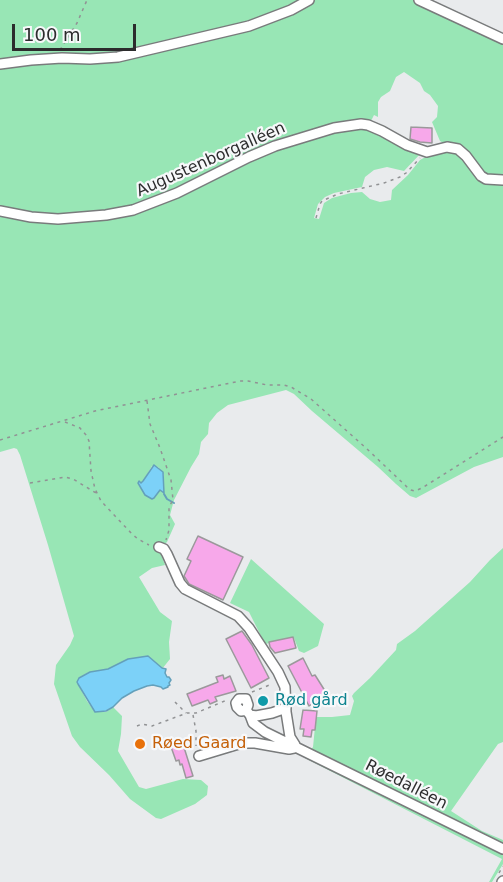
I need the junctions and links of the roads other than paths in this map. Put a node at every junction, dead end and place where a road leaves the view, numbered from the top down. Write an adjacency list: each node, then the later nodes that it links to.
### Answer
1 (309, 0): 4 (lane)
2 (419, 0): 3 (lane)
3 (503, 39)
4 (0, 64)
5 (503, 180): 6 (lane, Augustenborgalléen)
6 (0, 211)
7 (161, 548): 9 (lane)
8 (246, 699): 10 (lane)
9 (286, 708): 10 (lane); 11 (lane)
10 (248, 712): 11 (lane, Røedalléen)
11 (292, 748): 12 (lane); 13 (lane, Røedalléen); 14 (lane, Røedalléen)
12 (273, 752)
13 (199, 756)
14 (503, 849)

